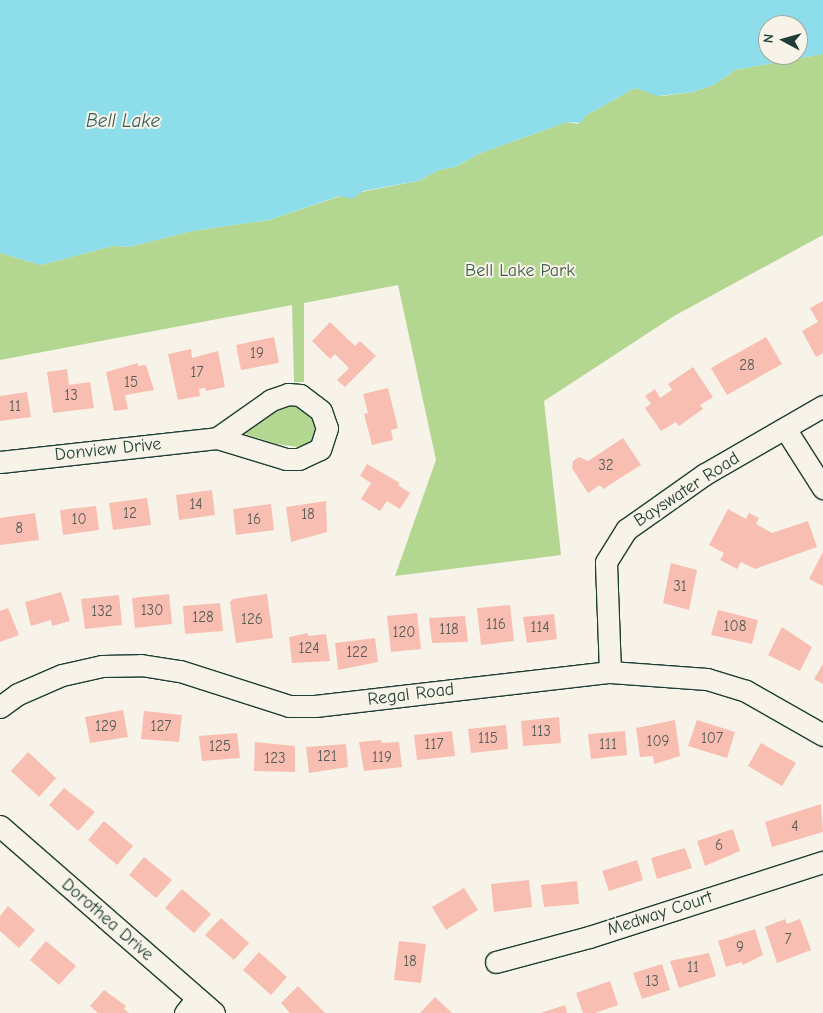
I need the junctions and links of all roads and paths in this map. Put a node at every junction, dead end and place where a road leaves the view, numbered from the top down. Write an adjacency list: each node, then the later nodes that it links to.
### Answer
1 (823, 406): 2 (street, Bayswater Road)
2 (786, 430): 5 (street); 6 (street, Bayswater Road)
3 (217, 438): 3 (street, Donview Drive); 4 (street, Donview Drive)
4 (0, 462)
5 (823, 488)
6 (610, 672): 7 (street, Regal Road); 8 (street, Regal Road)
7 (0, 707)
8 (823, 736)
9 (0, 826): 12 (street, Dorothea Drive)
10 (823, 862): 11 (street, Medway Court)
11 (496, 962)
12 (191, 1006): 13 (street, Dorothea Drive)
13 (214, 1013)

